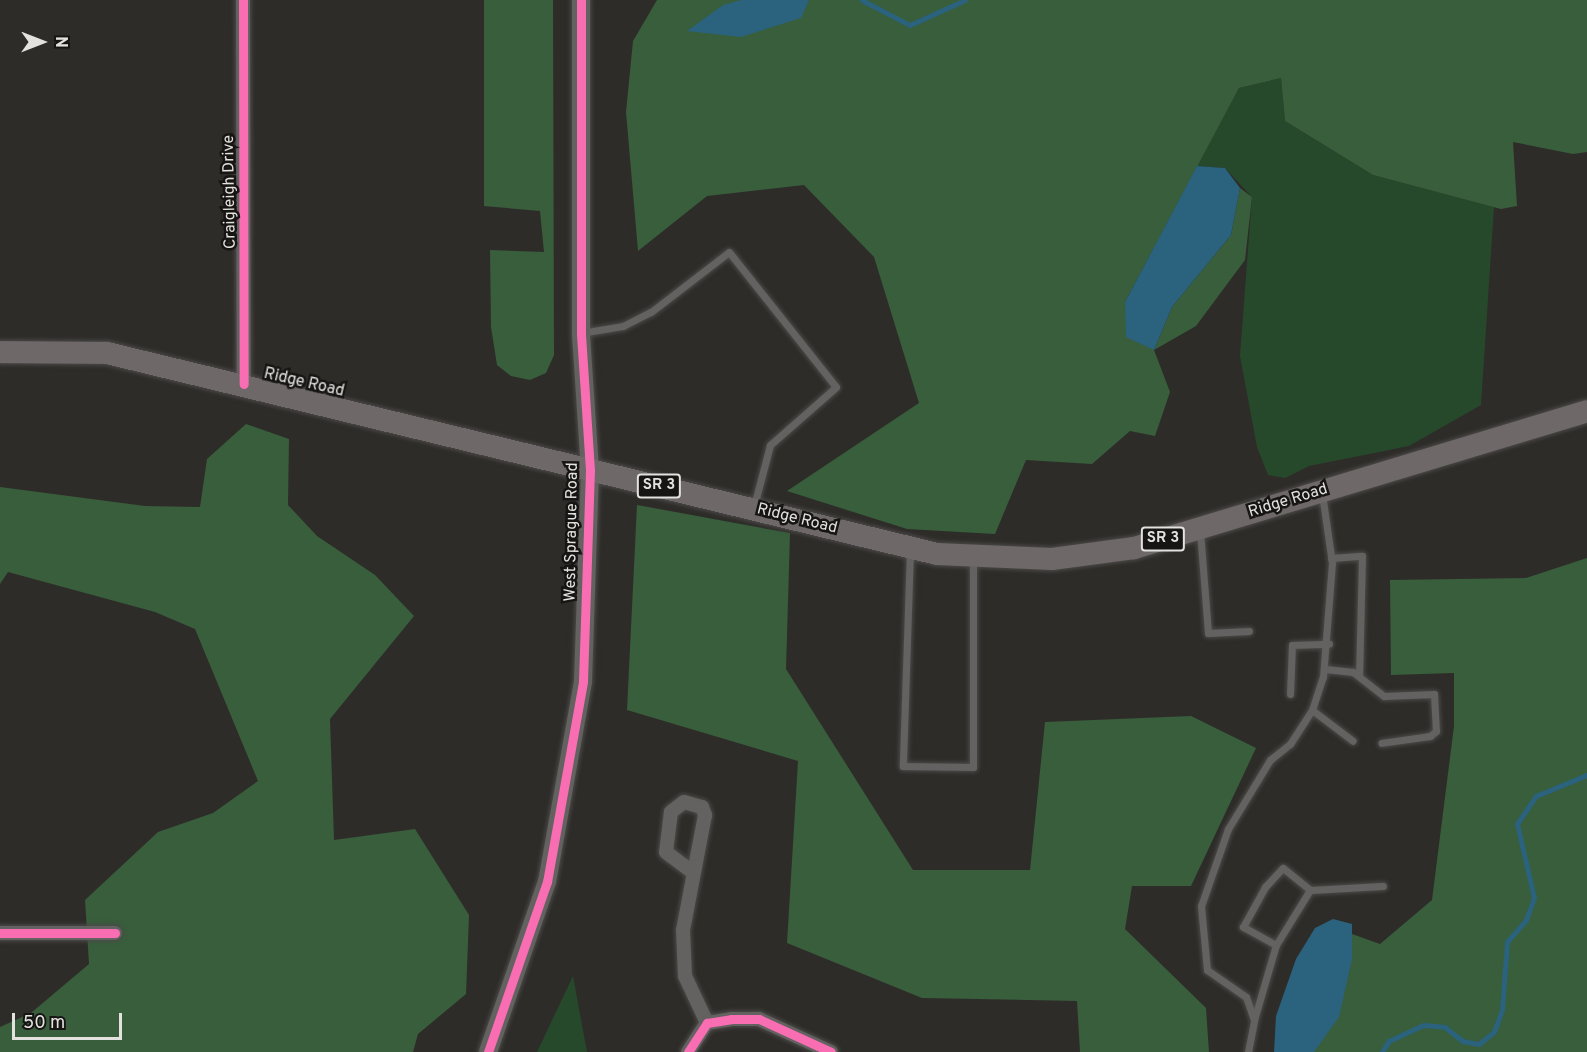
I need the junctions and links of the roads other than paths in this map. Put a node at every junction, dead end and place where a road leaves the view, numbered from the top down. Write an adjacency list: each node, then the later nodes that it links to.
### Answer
1 (243, 0): 5 (street, Craigleigh Drive)
2 (581, 0): 3 (street, West Sprague Road)
3 (581, 333): 7 (street, West Sprague Road); 9 (lane)
4 (0, 352): 5 (main road, Ridge Road / SR 3)
5 (244, 384): 7 (main road, Ridge Road / SR 3)
6 (1587, 411): 8 (main road, Ridge Road / SR 3)
7 (590, 470): 9 (main road, Ridge Road / SR 3); 30 (street, West Sprague Road)
8 (1322, 491): 10 (main road, Ridge Road / SR 3); 13 (lane)
9 (753, 508): 11 (main road, Ridge Road / SR 3)
10 (1200, 528): 12 (main road, Ridge Road / SR 3); 14 (lane)
11 (910, 548): 12 (main road, Ridge Road / SR 3); 12 (lane)
12 (974, 556)
13 (1331, 558): 15 (lane); 17 (lane)
14 (1249, 631)
15 (1329, 644): 16 (lane); 18 (lane)
16 (1325, 669): 17 (lane); 19 (lane)
17 (1359, 675): 21 (lane)
18 (1290, 694)
19 (1312, 710): 20 (lane); 28 (lane)
20 (1353, 741)
21 (1381, 743)
22 (691, 871): 22 (street); 29 (street)
23 (1383, 886): 24 (lane)
24 (1310, 890): 27 (lane); 27 (lane)
25 (0, 933): 26 (street)
26 (115, 933)
27 (1276, 945): 28 (lane)
28 (1254, 1020): 33 (lane)
29 (707, 1023): 31 (street); 32 (street)
30 (488, 1052)
31 (688, 1052)
32 (831, 1052)
33 (1248, 1052)

